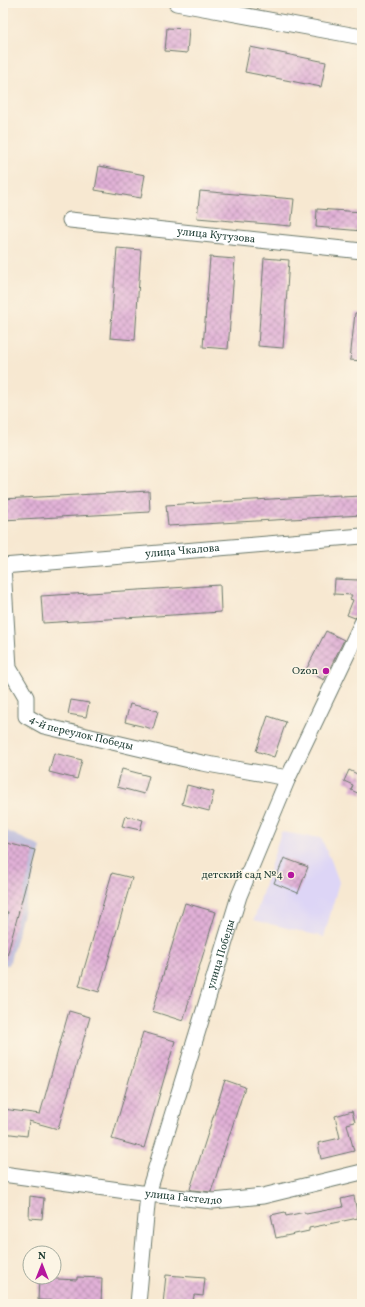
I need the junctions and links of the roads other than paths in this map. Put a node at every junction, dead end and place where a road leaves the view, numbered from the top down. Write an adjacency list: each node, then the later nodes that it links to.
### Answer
1 (176, 3): 2 (street)
2 (362, 37)
3 (70, 220): 4 (street, улица Кутузова)
4 (362, 251)
5 (362, 536): 6 (street, улица Чкалова)
6 (3, 566): 8 (street, 4-й переулок Победы)
7 (362, 623): 8 (street, улица Победы)
8 (288, 778): 11 (street, улица Победы)
9 (362, 1172): 11 (street, улица Гастелло)
10 (3, 1174): 11 (street, улица Гастелло)
11 (148, 1194): 12 (street, улица Победы)
12 (138, 1304)

